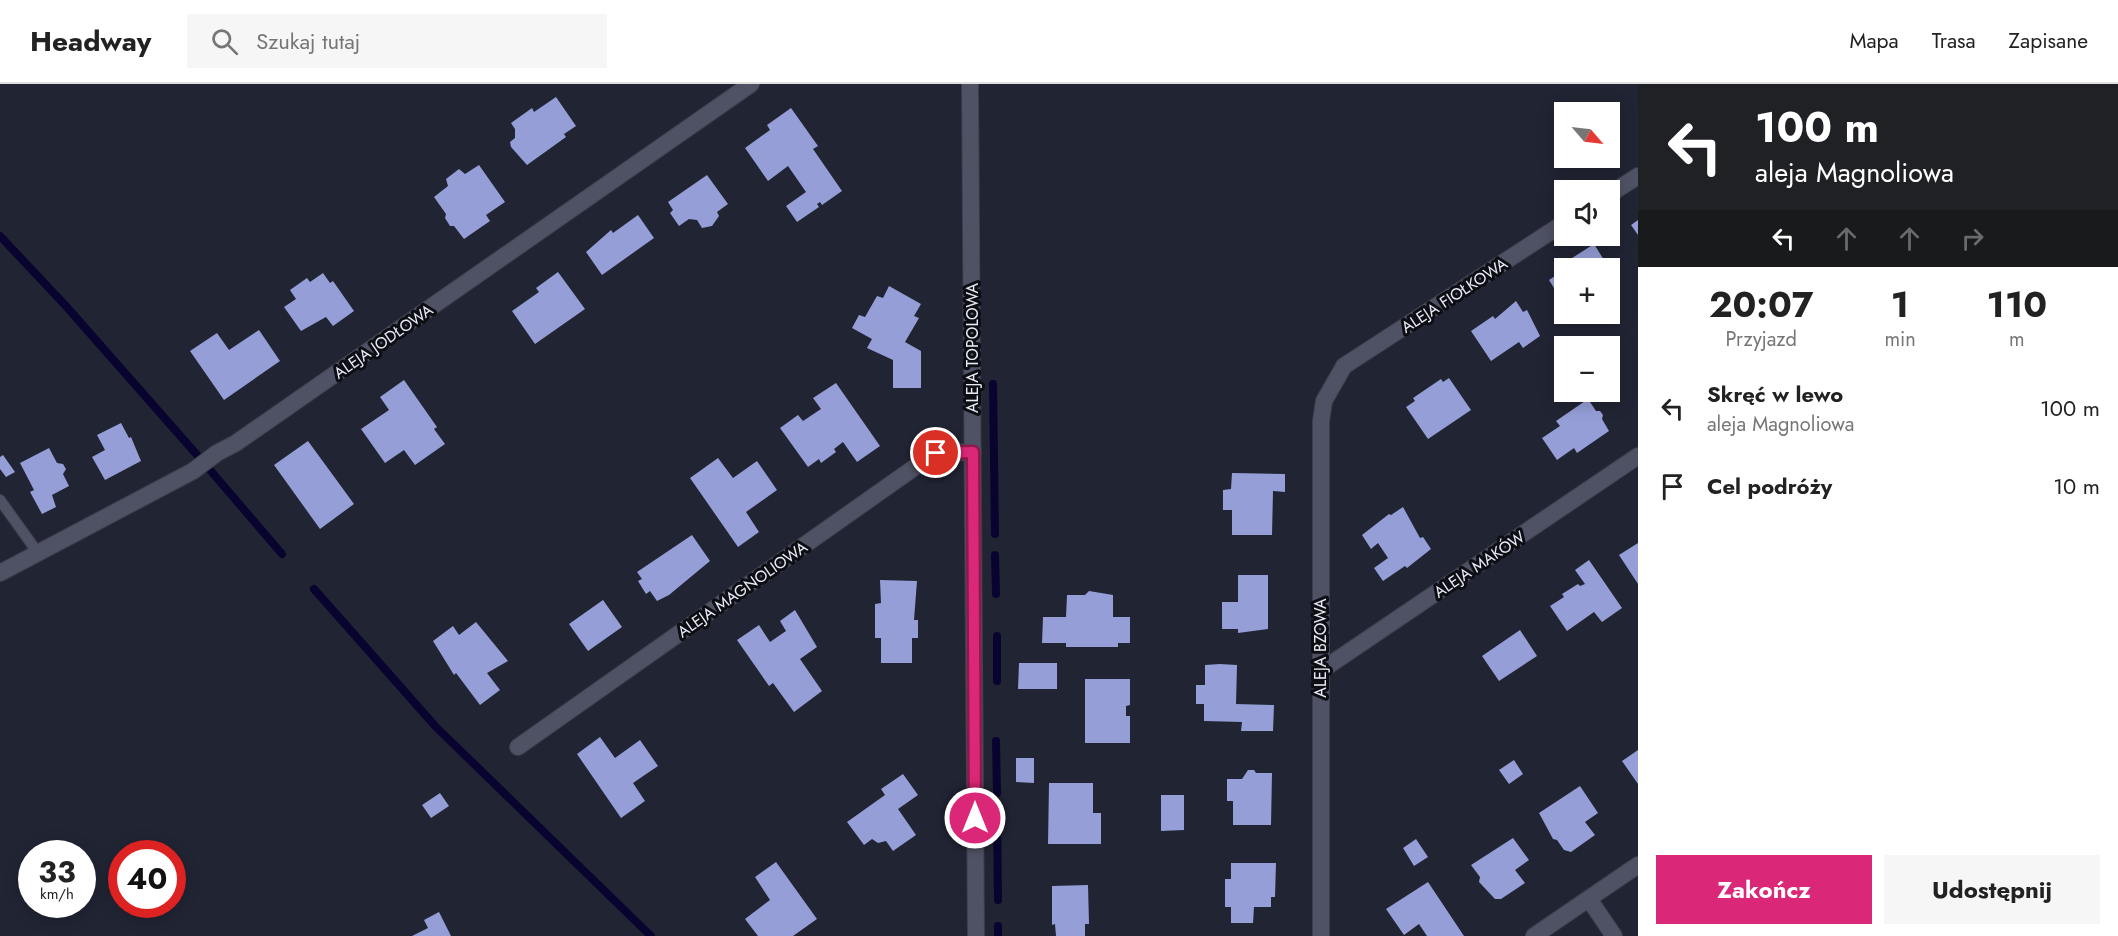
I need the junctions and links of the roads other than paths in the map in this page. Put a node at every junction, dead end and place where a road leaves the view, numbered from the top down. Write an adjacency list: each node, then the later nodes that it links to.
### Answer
1 (751, 84): 10 (street, ALEJA JODŁOWA)
2 (970, 84): 7 (street, ALEJA TOPOLOWA)
3 (1638, 176): 4 (street)
4 (1620, 188)
5 (1554, 230): 6 (street, ALEJA FIOŁKOWA)
6 (1344, 366): 12 (street, ALEJA BZOWA)
7 (973, 452): 13 (street, ALEJA MAGNOLIOWA); 16 (street, ALEJA TOPOLOWA)
8 (1638, 456): 12 (street, ALEJA MAKÓW)
9 (0, 500): 10 (lane)
10 (38, 553): 11 (street, ALEJA JODŁOWA)
11 (0, 573)
12 (1319, 672): 17 (street, ALEJA BZOWA)
13 (518, 747)
14 (1638, 865): 15 (street)
15 (1589, 899): 18 (street); 19 (street)
16 (976, 936)
17 (1321, 936)
18 (1534, 936)
19 (1614, 936)

